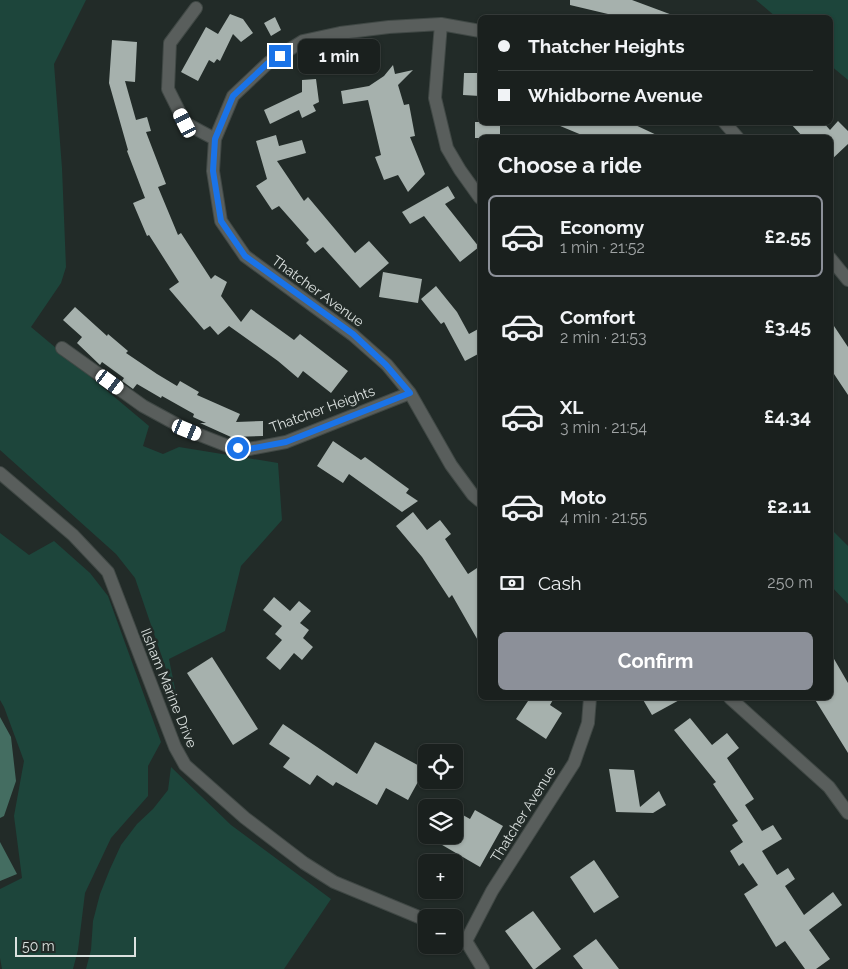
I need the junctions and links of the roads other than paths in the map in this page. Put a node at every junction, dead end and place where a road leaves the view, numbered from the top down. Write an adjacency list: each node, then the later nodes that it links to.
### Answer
1 (196, 8): 6 (street)
2 (441, 24): 3 (street, Thatcher Avenue); 6 (street, Thatcher Avenue); 7 (street)
3 (478, 31)
4 (727, 125): 5 (street)
5 (735, 135)
6 (215, 139): 11 (street, Thatcher Avenue)
7 (478, 195)
8 (833, 262): 9 (street)
9 (848, 280)
10 (62, 348): 11 (street, Thatcher Heights)
11 (410, 393): 13 (street, Thatcher Avenue)
12 (0, 472): 17 (street, Ilsham Marine Drive)
13 (478, 499)
14 (590, 700): 19 (street, Thatcher Avenue)
15 (732, 700): 16 (street)
16 (848, 813)
17 (418, 917)
18 (463, 939): 19 (street)
19 (466, 941): 20 (street)
20 (483, 969)

